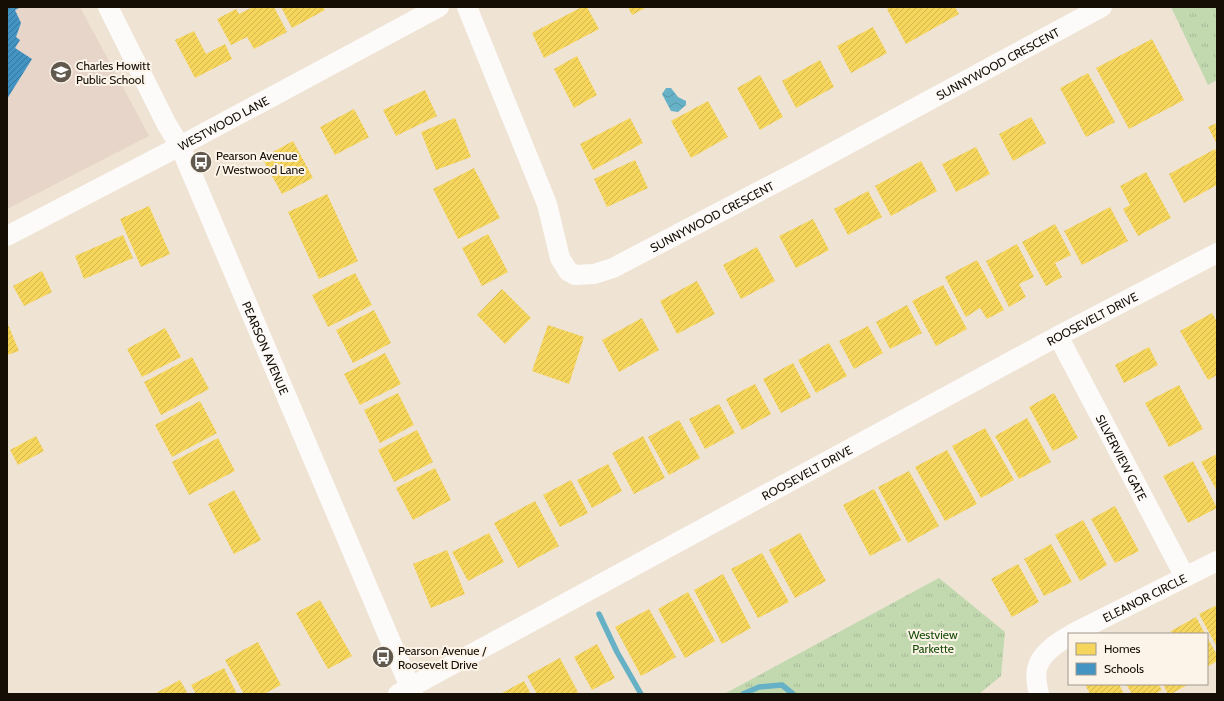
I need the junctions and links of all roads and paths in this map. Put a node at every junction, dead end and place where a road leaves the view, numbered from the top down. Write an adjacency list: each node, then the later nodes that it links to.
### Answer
1 (108, 7): 5 (street, PEARSON AVENUE)
2 (439, 7): 5 (street, WESTWOOD LANE)
3 (467, 7): 4 (street, SUNNYWOOD CRESCENT)
4 (1102, 7)
5 (180, 146): 6 (street, WESTWOOD LANE); 13 (street, PEARSON AVENUE)
6 (7, 236)
7 (1217, 253): 8 (street, ROOSEVELT DRIVE)
8 (1058, 336): 10 (street, SILVERVIEW GATE); 13 (street, ROOSEVELT DRIVE)
9 (1217, 561): 10 (street, ELEANOR CIRCLE)
10 (1186, 577): 11 (street, ELEANOR CIRCLE)
11 (1074, 633)
12 (1068, 637): 14 (street)
13 (407, 692)
14 (1039, 694)

